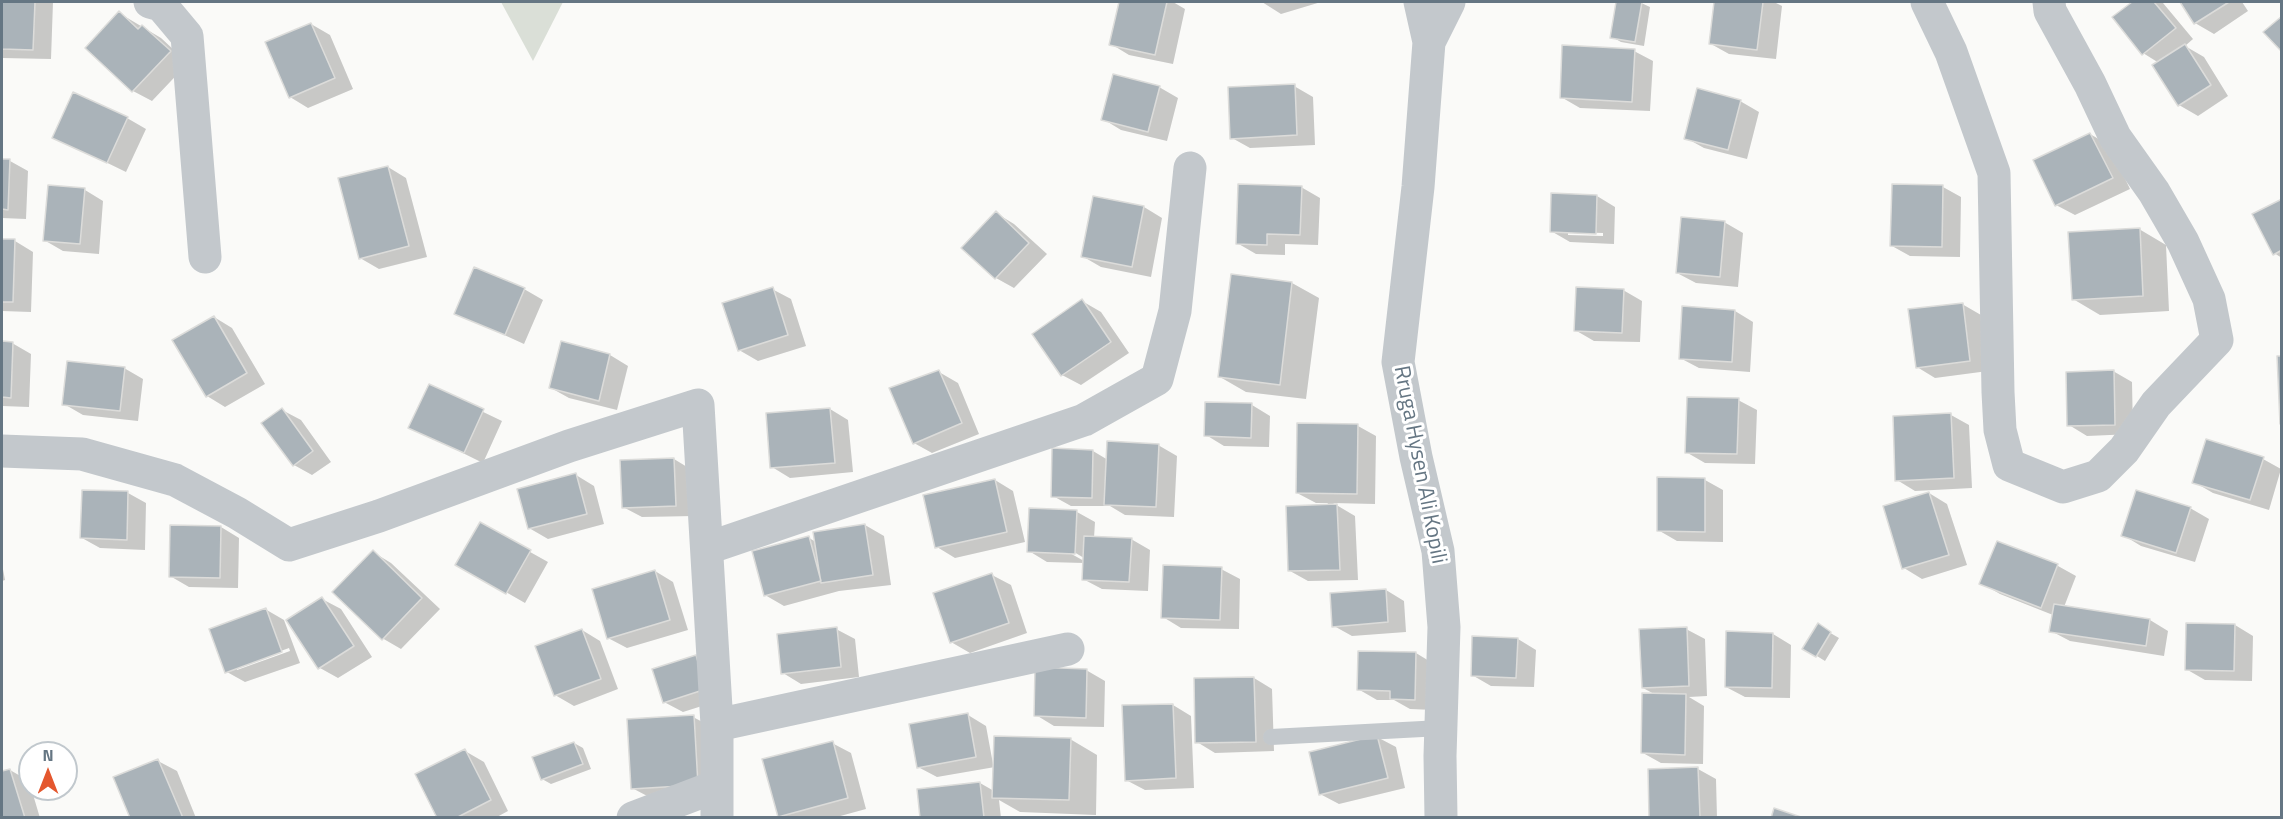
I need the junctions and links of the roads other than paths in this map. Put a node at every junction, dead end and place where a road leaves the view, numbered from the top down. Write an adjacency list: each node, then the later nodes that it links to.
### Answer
1 (150, 2): 8 (street)
2 (1420, 2): 6 (street)
3 (1449, 2): 6 (street)
4 (1928, 2): 5 (street)
5 (2049, 2)
6 (1429, 42): 13 (street, Rruga Hysen Ali Kopili)
7 (1190, 168): 10 (street)
8 (205, 257)
9 (2, 451): 10 (street)
10 (708, 548): 12 (street)
11 (1068, 650): 12 (street)
12 (717, 725): 15 (street)
13 (1441, 728): 14 (lane); 17 (street, Rruga Hysen Ali Kopili)
14 (1271, 737)
15 (717, 802): 16 (street)
16 (633, 818)
17 (1441, 818)

